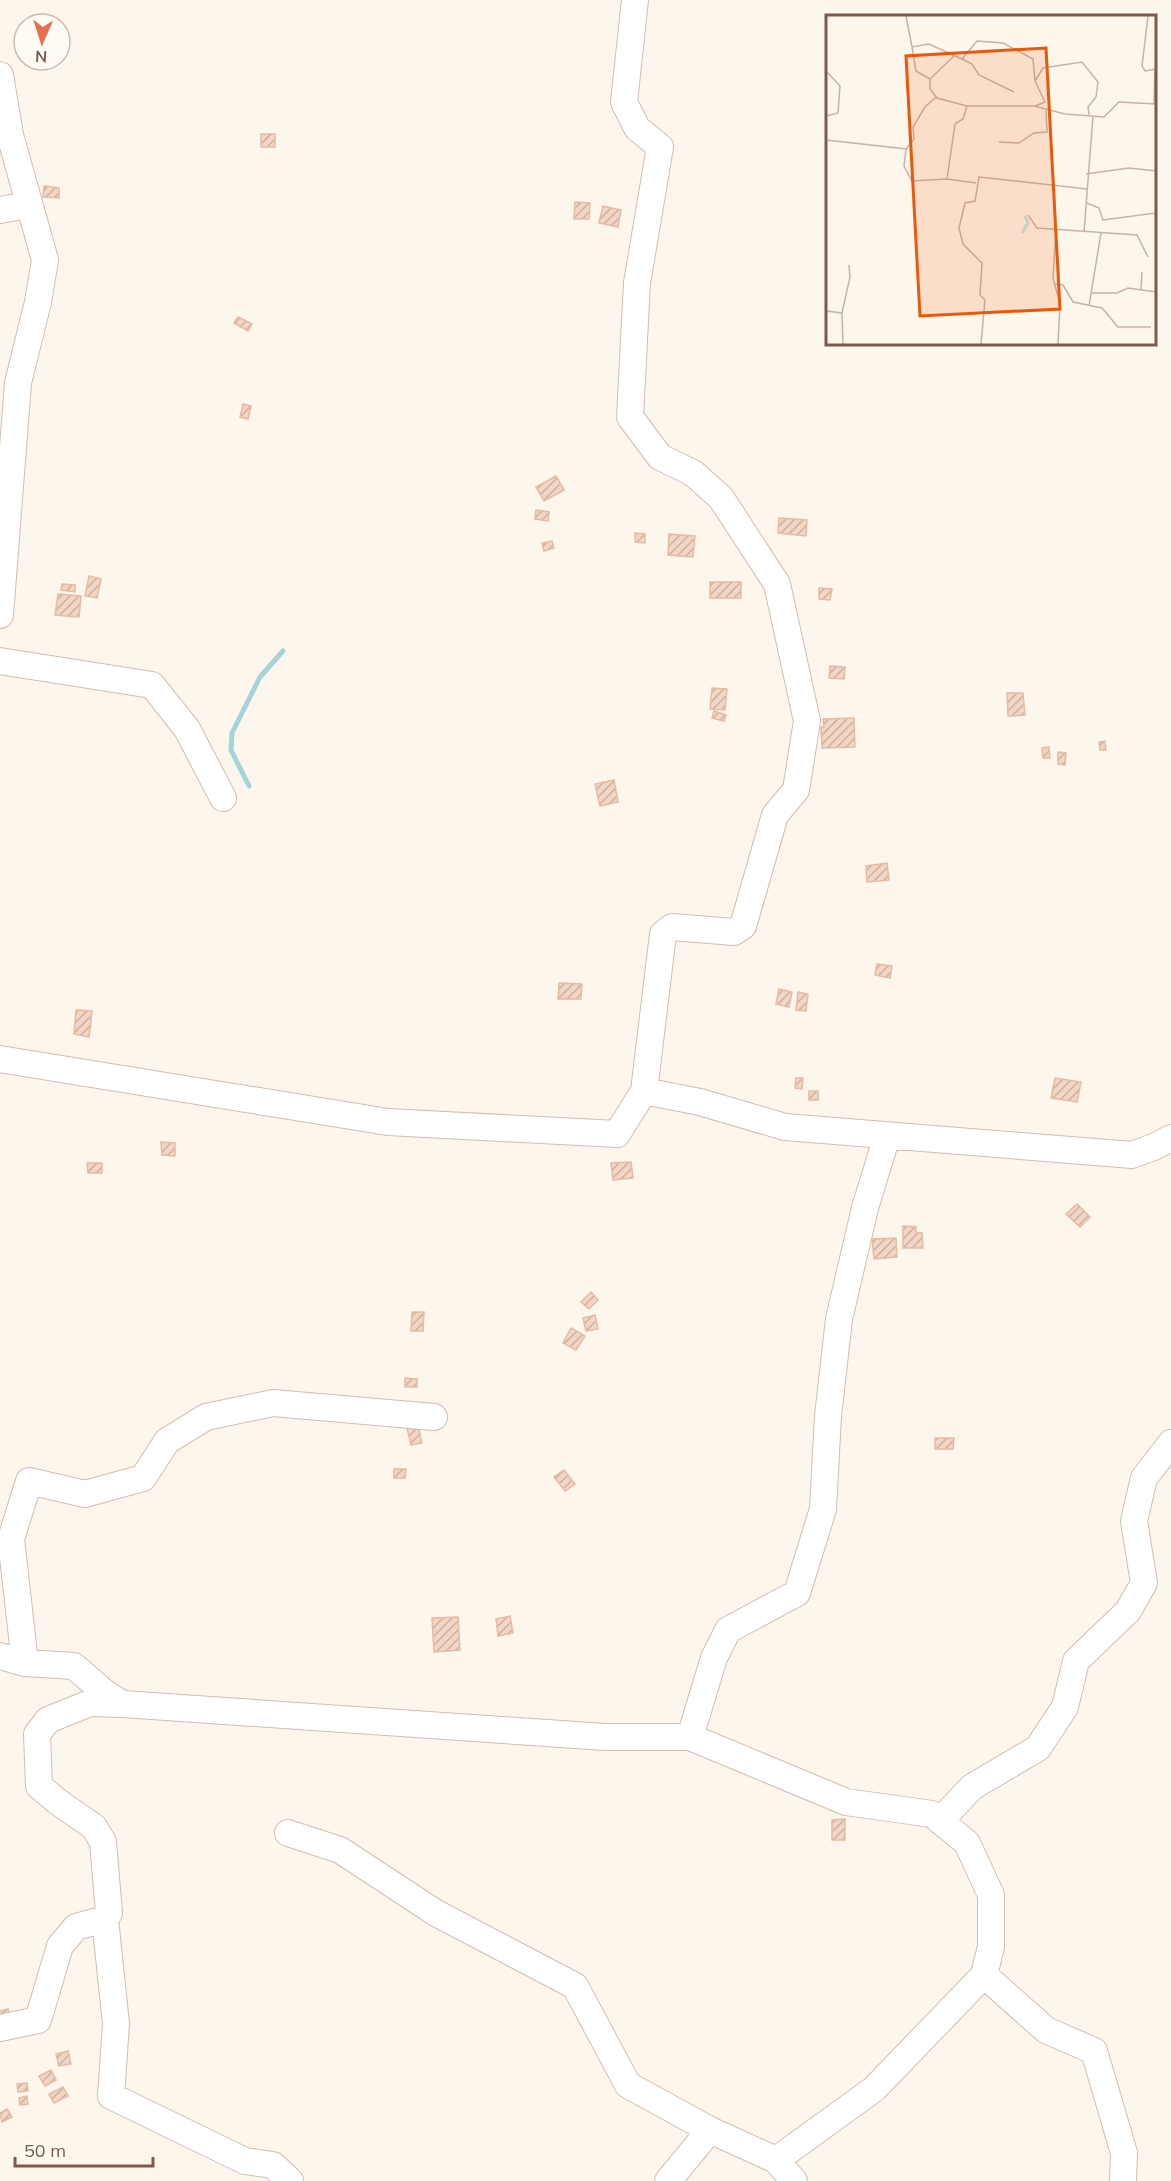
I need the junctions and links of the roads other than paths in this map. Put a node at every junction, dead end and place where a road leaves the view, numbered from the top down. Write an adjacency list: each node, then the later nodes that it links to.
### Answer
1 (635, 0): 9 (street)
2 (0, 75): 3 (street)
3 (29, 205): 4 (street); 5 (street)
4 (0, 210)
5 (0, 615)
6 (0, 661): 7 (street)
7 (223, 798)
8 (0, 1059): 9 (street)
9 (644, 1091): 10 (street)
10 (887, 1137): 11 (street); 17 (street)
11 (1171, 1137)
12 (434, 1417): 15 (street)
13 (1171, 1443): 18 (street)
14 (0, 1656): 15 (street)
15 (25, 1663): 16 (street)
16 (123, 1704): 17 (street); 20 (street)
17 (690, 1737): 18 (street)
18 (940, 1821): 21 (street)
19 (288, 1833): 23 (street)
20 (105, 1919): 22 (street); 25 (street)
21 (984, 1975): 24 (street); 28 (street)
22 (0, 2028)
23 (710, 2130): 24 (street); 26 (street)
24 (776, 2160): 27 (street)
25 (290, 2181)
26 (668, 2181)
27 (794, 2181)
28 (1123, 2181)

